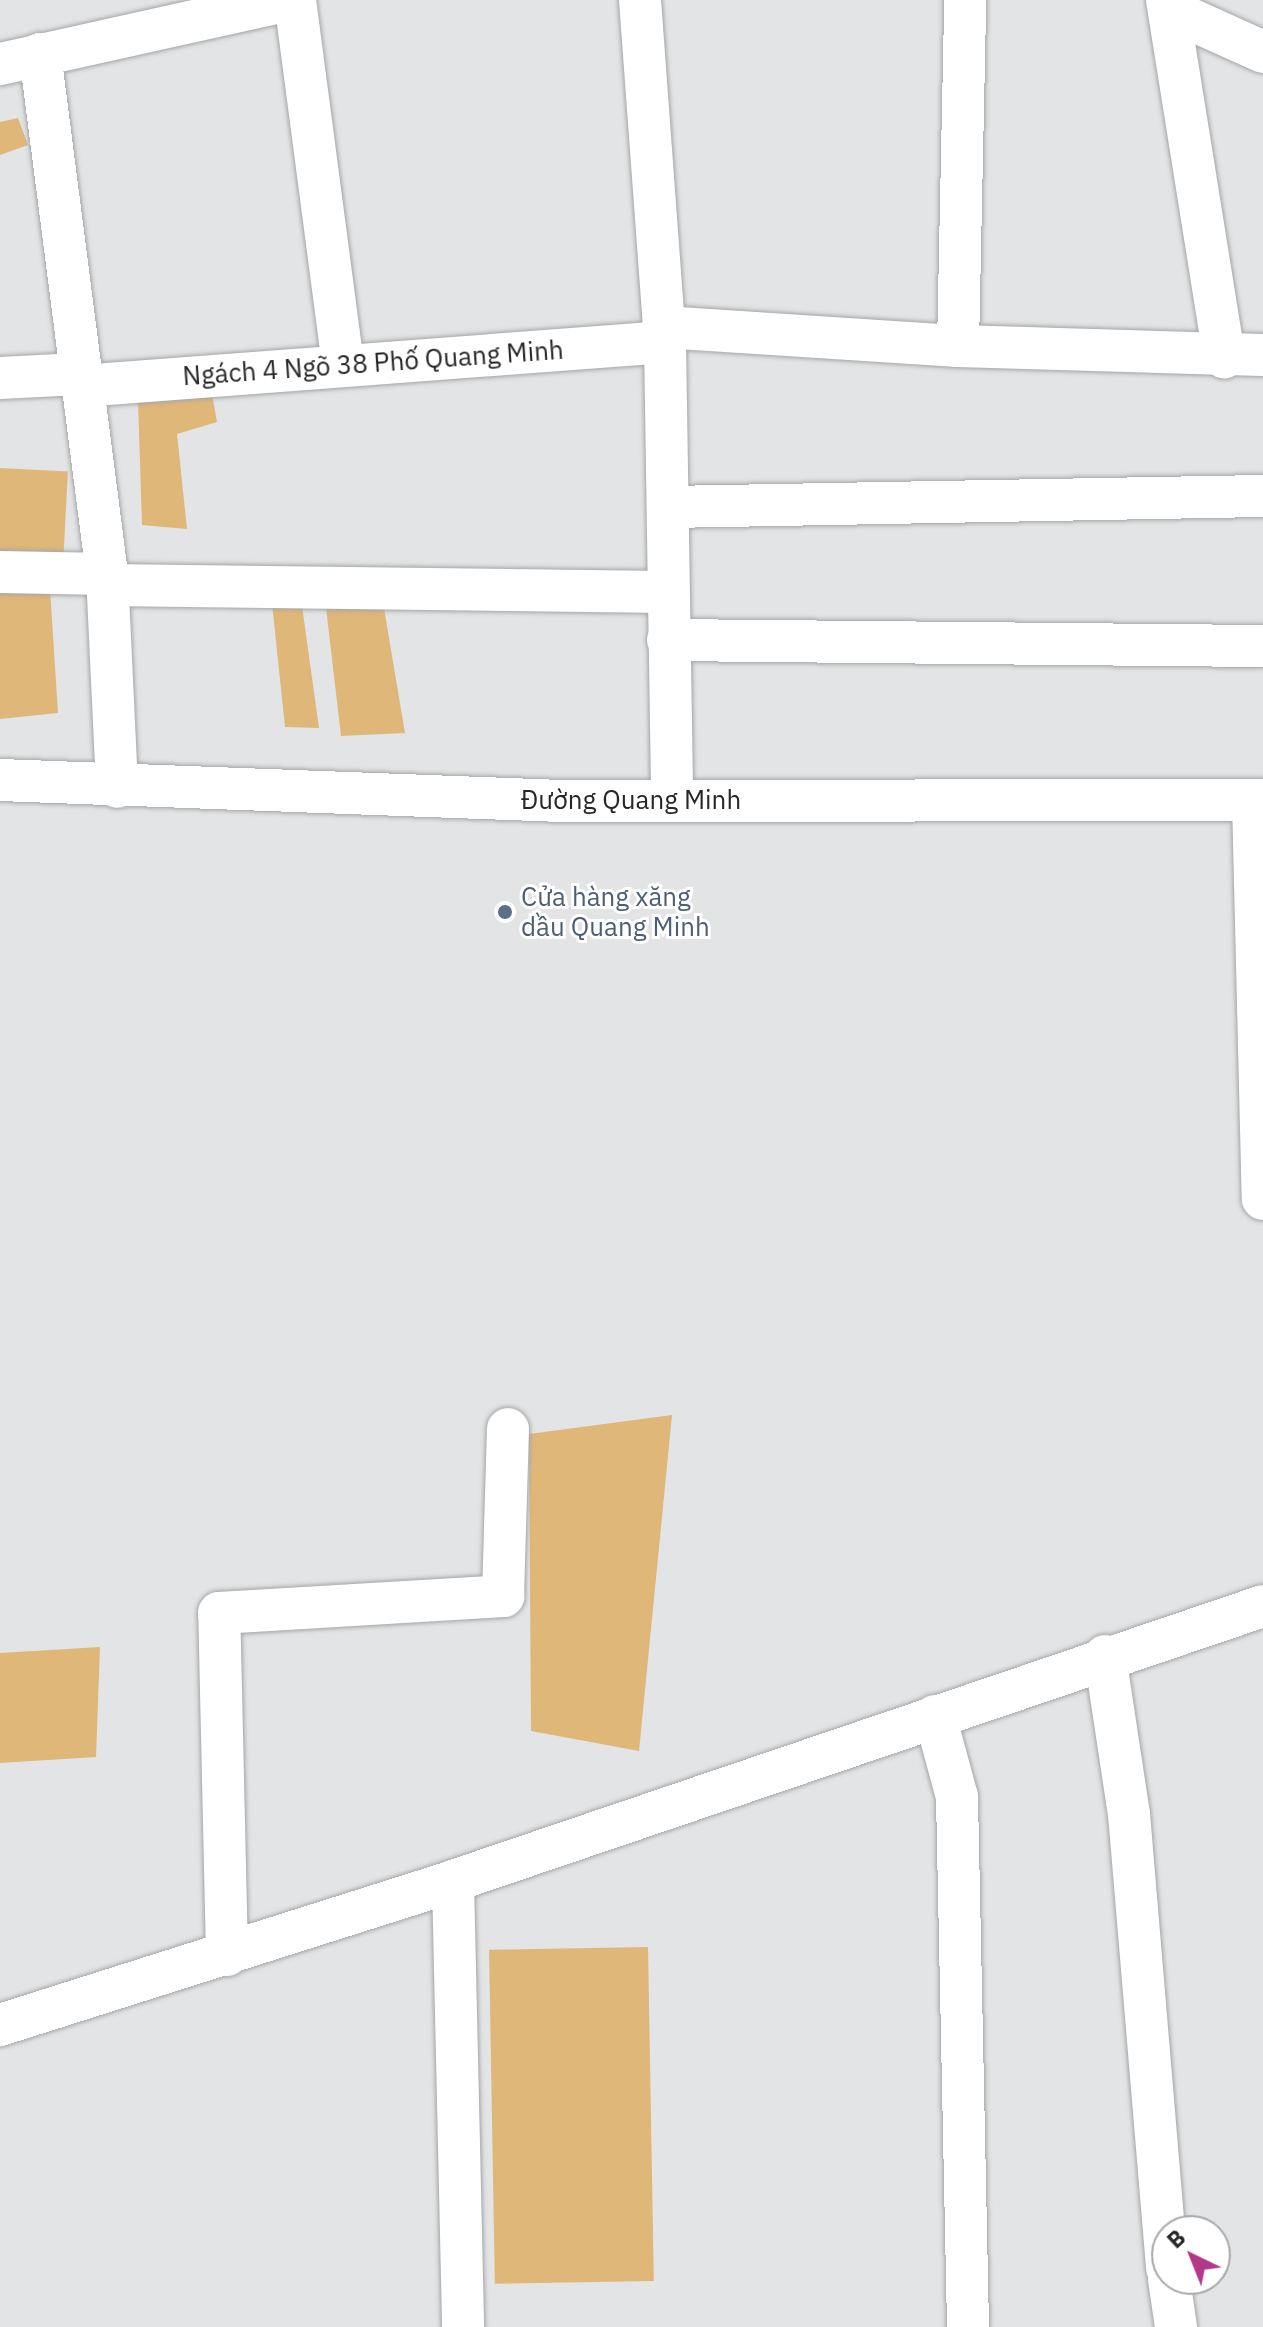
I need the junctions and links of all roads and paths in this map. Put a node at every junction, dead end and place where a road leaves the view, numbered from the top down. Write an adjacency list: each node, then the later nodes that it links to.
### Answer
1 (292, 0): 5 (street); 12 (street)
2 (640, 0): 9 (street)
3 (965, 0): 10 (street)
4 (1169, 5): 6 (street); 11 (street)
5 (114, 18): 7 (street)
6 (1263, 52)
7 (40, 54): 8 (street); 14 (street)
8 (0, 64)
9 (664, 335): 10 (street, Ngách 4 Ngõ 38 Phố Quang Minh); 12 (street, Ngách 4 Ngõ 38 Phố Quang Minh); 16 (street)
10 (958, 346): 11 (street, Ngách 4 Ngõ 38 Phố Quang Minh)
11 (1244, 356)
12 (343, 364): 14 (street, Ngách 4 Ngõ 38 Phố Quang Minh)
13 (0, 378): 14 (street, Ngách 4 Ngõ 38 Phố Quang Minh)
14 (80, 380): 18 (street)
15 (1263, 496): 16 (street)
16 (668, 507): 19 (street)
17 (0, 572): 18 (street)
18 (107, 580): 19 (street); 23 (street)
19 (667, 592): 20 (street)
20 (668, 640): 21 (street); 25 (street)
21 (1263, 646)
22 (0, 780): 23 (street, Đường Quang Minh)
23 (117, 787): 25 (street, Đường Quang Minh)
24 (1258, 800): 25 (street, Đường Quang Minh); 26 (street)
25 (672, 801)
26 (1263, 1199)
27 (508, 1429): 32 (street)
28 (1263, 1606): 29 (street)
29 (1105, 1656): 30 (street); 34 (street)
30 (935, 1716): 31 (street); 37 (street)
31 (453, 1881): 32 (street); 36 (street)
32 (227, 1955): 33 (street)
33 (0, 2025)
34 (1163, 2215)
35 (1171, 2295): 38 (street)
36 (463, 2327)
37 (968, 2327)
38 (1176, 2327)

